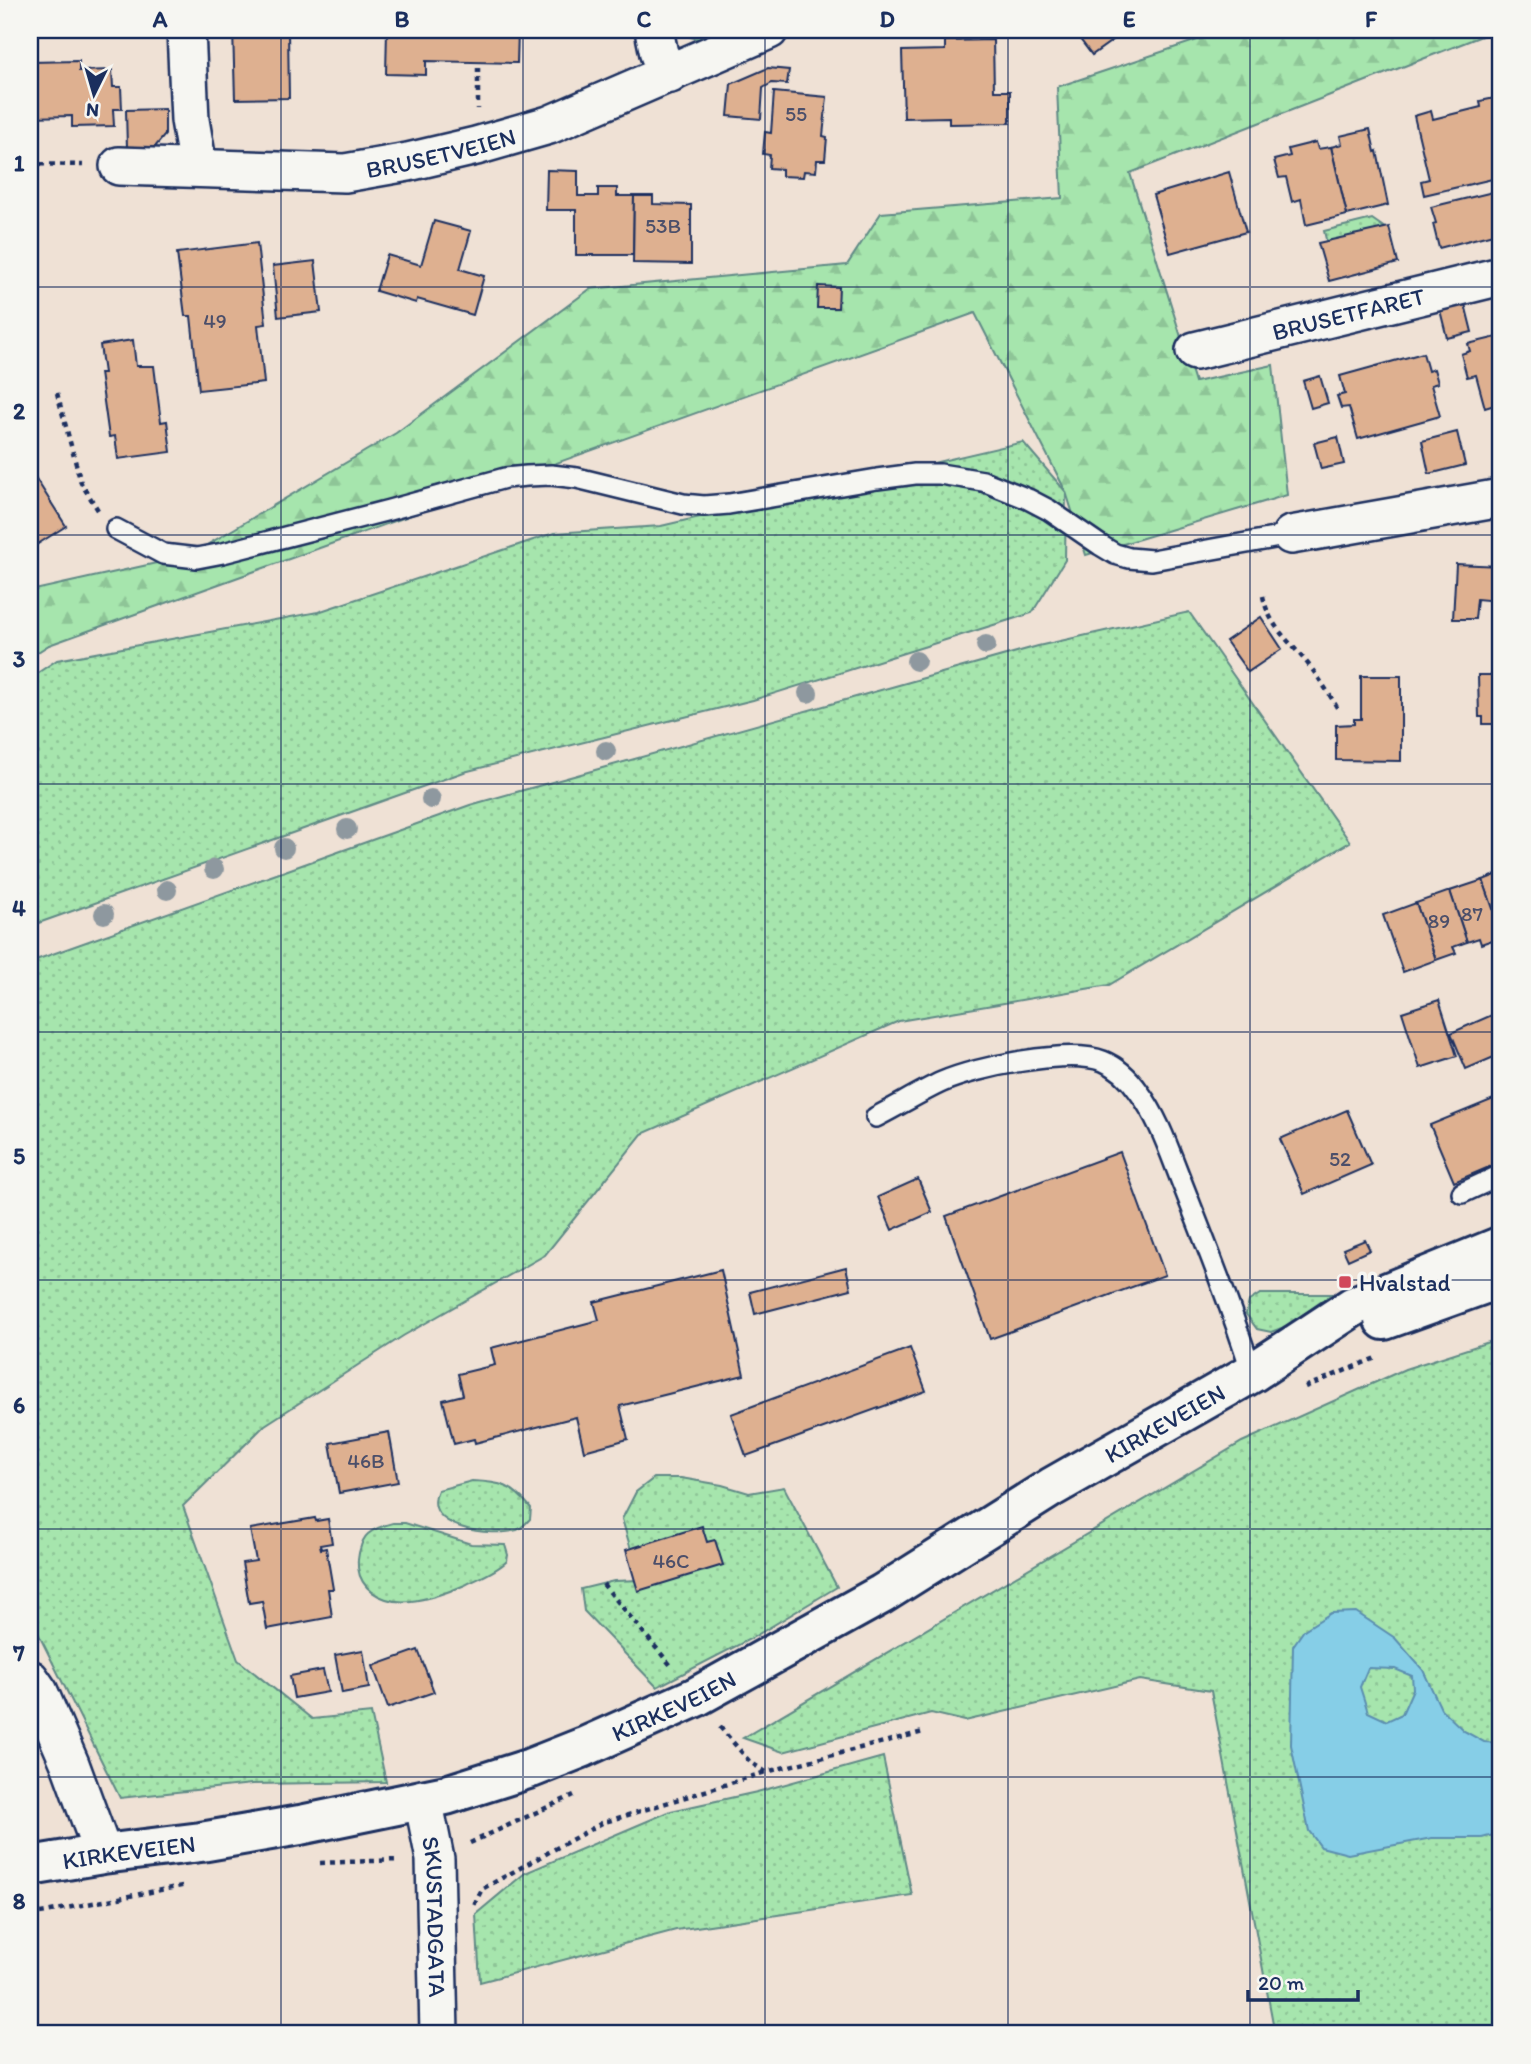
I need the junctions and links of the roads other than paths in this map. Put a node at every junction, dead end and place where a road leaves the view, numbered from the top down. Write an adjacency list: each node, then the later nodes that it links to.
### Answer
1 (186, 30): 6 (street)
2 (654, 30): 4 (street)
3 (769, 30): 4 (street, BRUSETVEIEN)
4 (670, 74): 6 (street, BRUSETVEIEN)
5 (119, 166): 6 (street, BRUSETVEIEN)
6 (198, 167)
7 (1501, 276): 8 (street, BRUSETFARET)
8 (1195, 351)
9 (1501, 498): 11 (street)
10 (116, 530): 11 (lane)
11 (1291, 535)
12 (876, 1117): 17 (lane)
13 (1501, 1175): 14 (lane)
14 (1462, 1193)
15 (1501, 1246): 17 (main road, KIRKEVEIEN)
16 (1501, 1278): 17 (main road, KIRKEVEIEN)
17 (1252, 1373): 19 (main road, KIRKEVEIEN)
18 (30, 1679): 20 (street)
19 (423, 1800): 20 (main road, KIRKEVEIEN); 22 (street, SKUSTADGATA)
20 (103, 1854): 21 (main road, KIRKEVEIEN)
21 (30, 1866)
22 (439, 2034)

